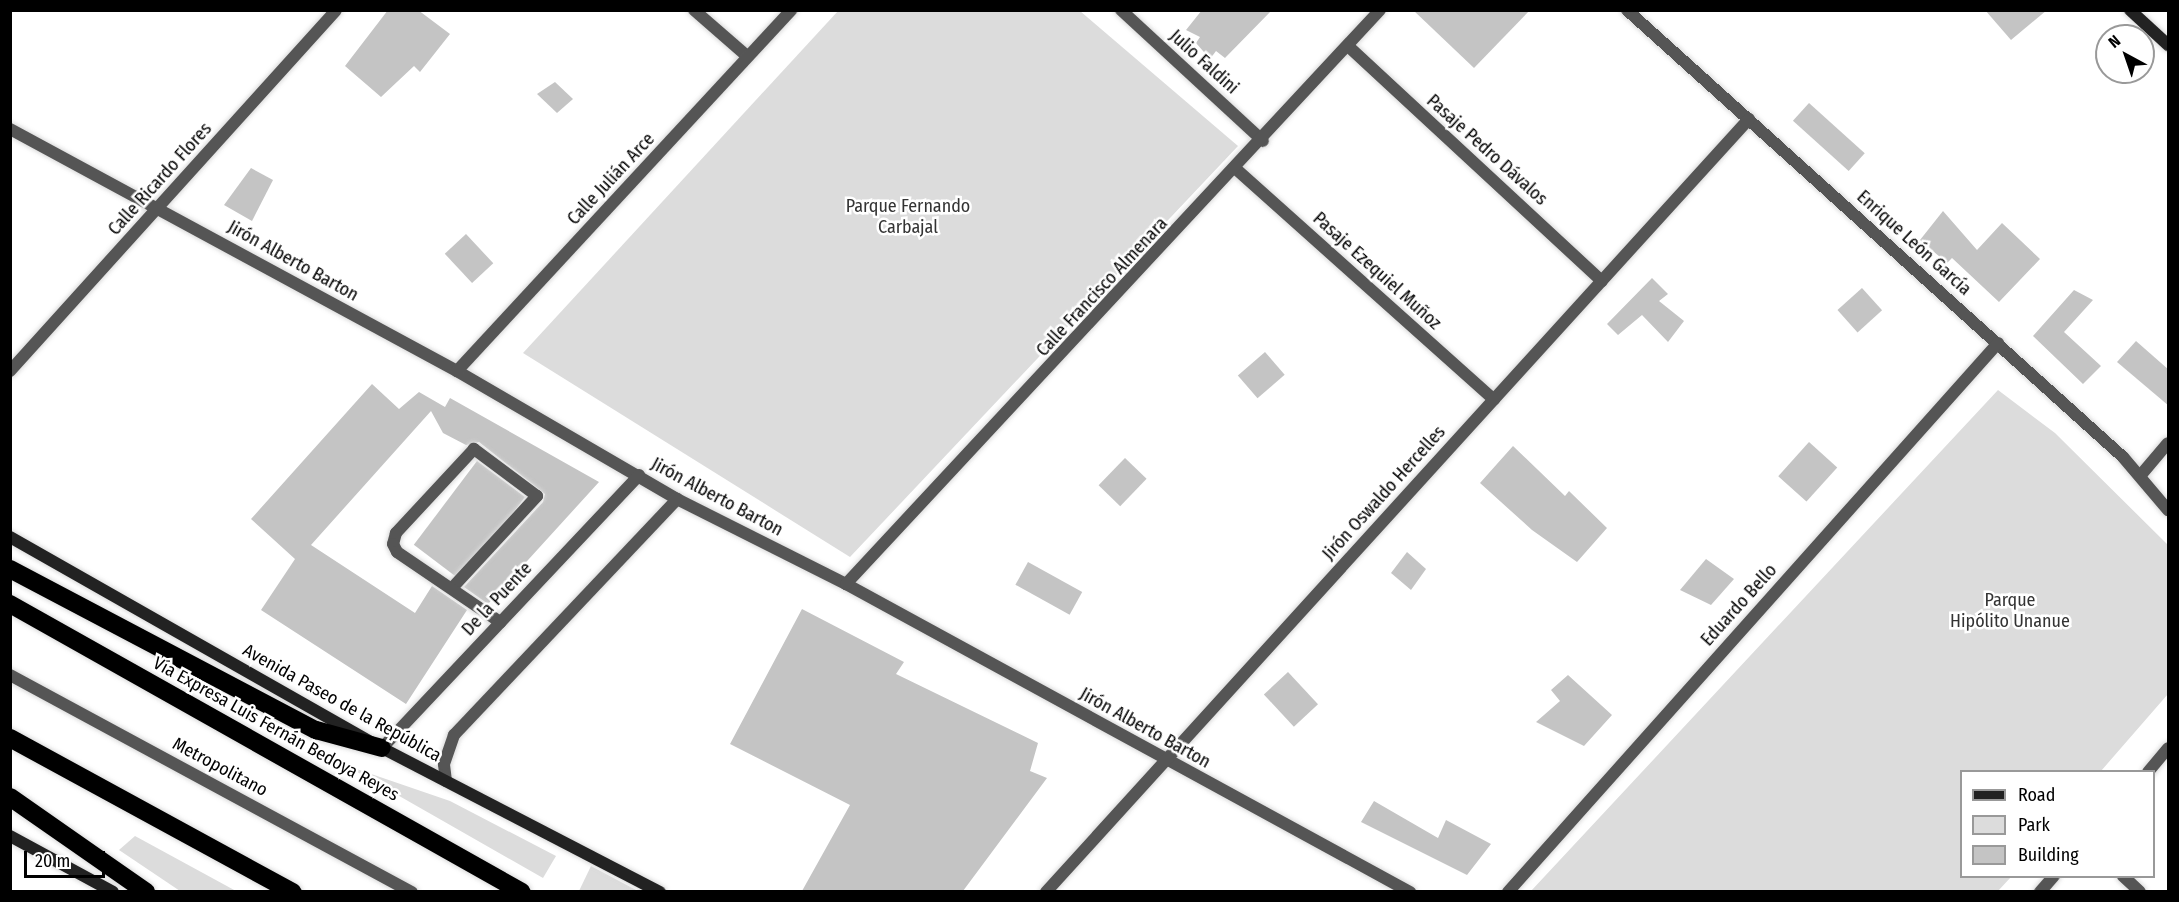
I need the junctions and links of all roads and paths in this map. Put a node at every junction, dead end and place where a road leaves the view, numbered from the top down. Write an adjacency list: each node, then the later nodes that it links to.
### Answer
1 (336, 10): 15 (street, Calle Ricardo Flores)
2 (694, 10): 10 (street)
3 (791, 10): 10 (street, Calle Julián Arce)
4 (1121, 10): 13 (street, Julio Faldini)
5 (1380, 10): 9 (street, Calle Francisco Almenara)
6 (1627, 10): 11 (street, Enrique León García)
7 (2130, 10): 8 (main road)
8 (2169, 45)
9 (1348, 46): 13 (street, Calle Francisco Almenara); 16 (street, Pasaje Pedro Dávalos)
10 (747, 57): 19 (street, Calle Julián Arce)
11 (1749, 119): 16 (street, Jirón Oswaldo Hercelles); 17 (street, Enrique León García)
12 (10, 129): 15 (street, Jirón Alberto Barton)
13 (1263, 141): 14 (street, Calle Francisco Almenara)
14 (1236, 170): 20 (street, Pasaje Ezequiel Muñoz); 28 (street, Calle Francisco Almenara)
15 (158, 207): 18 (street, Calle Ricardo Flores); 19 (street, Jirón Alberto Barton)
16 (1602, 281): 20 (street, Jirón Oswaldo Hercelles)
17 (1998, 343): 23 (street, Enrique León García); 51 (street, Eduardo Bello)
18 (10, 371)
19 (457, 371): 22 (street, Jirón Alberto Barton)
20 (1494, 400): 36 (street, Jirón Oswaldo Hercelles)
21 (2169, 443): 23 (street)
22 (639, 476): 24 (street, Jirón Alberto Barton); 31 (street, De la Puente)
23 (2140, 476): 25 (street, Enrique León García)
24 (677, 499): 28 (street, Jirón Alberto Barton); 38 (street)
25 (2169, 510)
26 (10, 537): 34 (main road, Avenida Paseo de la República)
27 (10, 569): 34 (highway)
28 (846, 584): 36 (street, Jirón Alberto Barton)
29 (453, 587): 29 (street); 31 (street)
30 (10, 604): 47 (highway, Vía Expresa Luis Fernán Bedoya Reyes)
31 (500, 622): 34 (street, De la Puente)
32 (10, 675): 46 (street, Metropolitano)
33 (10, 738): 45 (highway)
34 (382, 748): 38 (main road, Avenida Paseo de la República)
35 (2169, 748): 37 (street)
36 (1166, 760): 49 (street, Jirón Oswaldo Hercelles); 50 (street, Jirón Alberto Barton)
37 (2149, 770)
38 (446, 781): 48 (main road, Avenida Paseo de la República)
39 (10, 797): 44 (highway)
40 (10, 836): 43 (main road)
41 (2052, 878): 52 (street)
42 (2125, 878): 53 (street)
43 (110, 891)
44 (146, 891)
45 (293, 891)
46 (412, 891)
47 (522, 891)
48 (660, 891)
49 (1046, 891)
50 (1410, 891)
51 (1508, 891)
52 (2040, 891)
53 (2140, 891)

